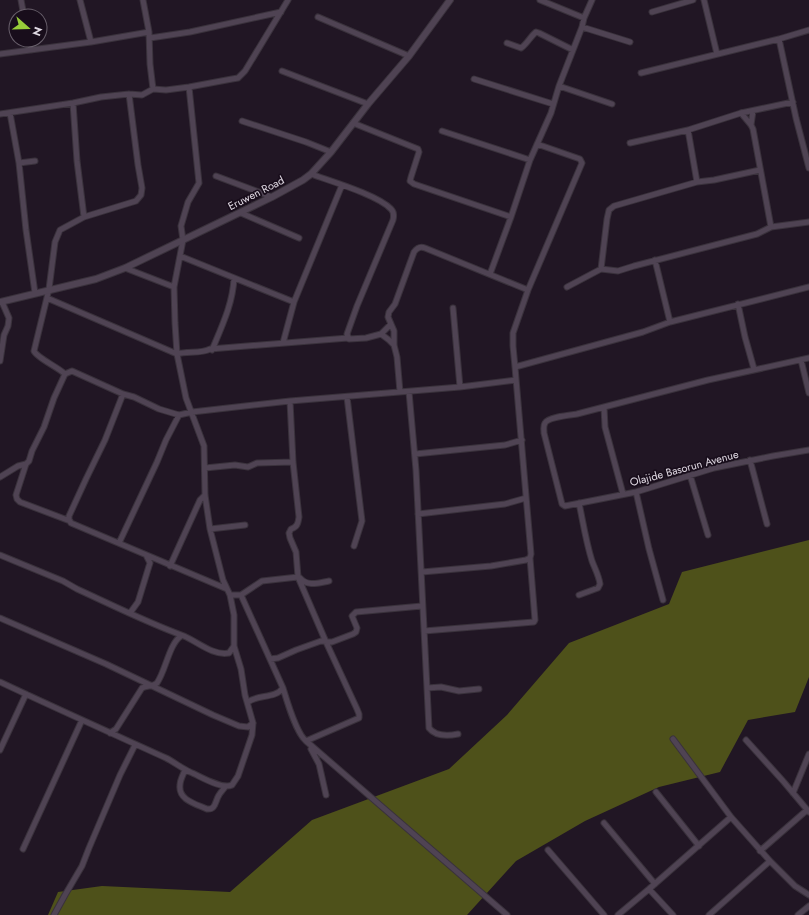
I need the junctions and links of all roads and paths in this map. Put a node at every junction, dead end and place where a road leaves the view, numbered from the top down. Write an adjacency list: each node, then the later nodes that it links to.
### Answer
1 (80, 0): 18 (street)
2 (143, 0): 15 (street)
3 (288, 0): 9 (street)
4 (449, 0): 25 (street, Eruwen Road)
5 (540, 0): 12 (street)
6 (592, 0): 12 (street)
7 (693, 0): 10 (street)
8 (704, 0): 24 (street)
9 (281, 12): 16 (street); 30 (street)
10 (652, 12)
11 (318, 18): 25 (street)
12 (584, 18): 13 (street)
13 (582, 27): 19 (street); 22 (street)
14 (809, 30): 17 (street)
15 (149, 32): 16 (street); 18 (street)
16 (150, 38): 31 (street)
17 (779, 39): 24 (street); 33 (street)
18 (91, 42): 21 (street)
19 (630, 42)
20 (507, 43): 22 (street)
21 (31, 50): 23 (street)
22 (573, 50): 29 (street)
23 (0, 54)
24 (717, 54): 27 (street)
25 (409, 56): 35 (street, Eruwen Road)
26 (282, 71): 35 (street)
27 (641, 73)
28 (474, 79): 36 (street)
29 (559, 86): 36 (street); 37 (street)
30 (190, 87): 31 (street); 66 (street)
31 (153, 89): 32 (street)
32 (129, 94): 34 (street); 61 (street)
33 (793, 102): 38 (street); 53 (street)
34 (73, 103): 39 (street); 61 (street)
35 (368, 104): 43 (street, Eruwen Road)
36 (553, 104): 48 (street)
37 (612, 104)
38 (754, 111): 40 (street); 44 (street)
39 (10, 113): 41 (street); 52 (street)
40 (741, 113): 44 (street); 45 (street)
41 (0, 114)
42 (242, 121): 49 (street)
43 (353, 123): 49 (street, Eruwen Road); 62 (street)
44 (751, 124): 54 (street)
45 (688, 130): 47 (street); 57 (street)
46 (442, 131): 50 (street)
47 (630, 143)
48 (537, 144): 50 (street); 77 (street)
49 (331, 152): 55 (street, Eruwen Road)
50 (530, 160): 62 (street)
51 (34, 162): 52 (street)
52 (19, 163): 78 (street)
53 (809, 168)
54 (760, 170): 57 (street); 64 (street)
55 (311, 174): 58 (street); 59 (street, Eruwen Road)
56 (216, 176): 59 (street)
57 (698, 182): 70 (street)
58 (342, 185): 81 (street); 87 (street)
59 (272, 197): 60 (street, Eruwen Road)
60 (241, 212): 65 (street); 66 (street, Eruwen Road)
61 (84, 217): 76 (street)
62 (511, 217): 71 (street)
63 (809, 222): 64 (street)
64 (771, 227): 68 (street)
65 (298, 238)
66 (183, 240): 67 (street); 69 (street, Eruwen Road)
67 (180, 256): 72 (street); 73 (street)
68 (655, 260): 70 (street); 84 (street)
69 (125, 268): 73 (street); 76 (street, Eruwen Road)
70 (601, 269): 74 (street)
71 (490, 274): 77 (street); 85 (street)
72 (234, 278): 81 (street); 90 (street)
73 (174, 286): 91 (street)
74 (567, 286)
75 (809, 286): 82 (street)
76 (49, 289): 78 (street, Eruwen Road); 79 (street)
77 (528, 290): 95 (street)
78 (35, 293): 80 (street, Eruwen Road)
79 (47, 298): 91 (street); 97 (street)
80 (1, 302): 94 (street)
81 (294, 302): 88 (street)
82 (738, 304): 84 (street); 96 (street)
83 (454, 308): 99 (street)
84 (670, 322): 95 (street)
85 (391, 324): 86 (street); 89 (street)
86 (381, 334): 87 (street); 89 (street)
87 (348, 338): 88 (street)
88 (283, 343): 90 (street)
89 (394, 345): 100 (street)
90 (212, 350): 91 (street)
91 (178, 354): 107 (street)
92 (809, 358): 93 (street)
93 (801, 360): 96 (street); 102 (street)
94 (0, 361)
95 (516, 367): 98 (street)
96 (754, 369): 106 (street)
97 (65, 374): 103 (street); 114 (street)
98 (516, 380): 99 (street); 109 (street)
99 (460, 387): 101 (street)
100 (400, 392): 101 (street); 104 (street)
101 (409, 392): 111 (street)
102 (809, 393)
103 (123, 394): 108 (street); 124 (street)
104 (347, 397): 105 (street); 130 (street)
105 (290, 401): 107 (street); 113 (street)
106 (604, 407): 119 (street); 122 (street, Olajide Basorun Avenue)
107 (192, 412): 108 (street); 115 (street)
108 (179, 416): 129 (street)
109 (522, 440): 111 (street); 121 (street)
110 (809, 450): 112 (street, Olajide Basorun Avenue)
111 (415, 454): 123 (street)
112 (750, 460): 116 (street, Olajide Basorun Avenue); 125 (street)
113 (293, 462): 115 (street); 136 (street)
114 (26, 464): 117 (street); 124 (street)
115 (205, 468): 120 (street)
116 (690, 475): 118 (street, Olajide Basorun Avenue); 128 (street)
117 (0, 477)
118 (636, 492): 119 (street, Olajide Basorun Avenue); 141 (street)
119 (623, 494): 122 (street, Olajide Basorun Avenue)
120 (205, 495): 127 (street); 134 (street)
121 (526, 498): 123 (street); 133 (street)
122 (579, 503): 140 (street)
123 (418, 514): 135 (street)
124 (70, 521): 129 (street)
125 (767, 524)
126 (245, 525): 127 (street)
127 (210, 529): 138 (street)
128 (708, 535)
129 (119, 543): 132 (street)
130 (354, 546)
131 (0, 555): 143 (street)
132 (147, 556): 134 (street); 143 (street)
133 (530, 558): 135 (street); 145 (street)
134 (170, 566): 138 (street)
135 (422, 572): 142 (street)
136 (298, 577): 137 (street); 139 (street); 147 (street)
137 (329, 581)
138 (228, 592): 139 (street); 148 (street)
139 (241, 595): 149 (street)
140 (579, 595)
141 (662, 600)
142 (422, 606): 145 (street); 147 (street)
143 (130, 613): 146 (street)
144 (0, 618): 151 (street)
145 (424, 631): 153 (street)
146 (181, 636): 148 (street); 151 (street)
147 (326, 642): 149 (street); 165 (street)
148 (234, 646): 156 (street)
149 (270, 659): 152 (street)
150 (0, 682): 155 (street)
151 (150, 686): 158 (street); 159 (street)
152 (283, 688): 156 (street); 165 (street)
153 (427, 688): 154 (street); 161 (street)
154 (479, 689)
155 (26, 694): 157 (street); 167 (street)
156 (248, 702): 158 (street)
157 (82, 720): 160 (street); 178 (street)
158 (253, 724): 170 (street)
159 (116, 729): 160 (street); 162 (street)
160 (110, 732): 162 (street)
161 (458, 734)
162 (120, 738): 166 (street)
163 (673, 739): 175 (street)
164 (746, 740): 172 (street)
165 (306, 741): 173 (street); 187 (street)
166 (135, 745): 169 (street); 186 (street)
167 (0, 750)
168 (809, 754): 172 (street)
169 (185, 770): 170 (street); 170 (street)
170 (224, 787)
171 (656, 792): 177 (street)
172 (793, 793): 174 (street)
173 (326, 795)
174 (808, 811): 180 (street)
175 (731, 817): 177 (street); 180 (street)
176 (604, 823): 182 (street)
177 (699, 846): 182 (street)
178 (23, 849)
179 (548, 850): 188 (street)
180 (760, 851): 181 (street)
181 (770, 861): 184 (street); 191 (street)
182 (655, 884): 183 (street)
183 (649, 889): 189 (street); 190 (street)
184 (809, 895)
185 (809, 906): 192 (street)
186 (54, 915)
187 (507, 915)
188 (604, 915)
189 (618, 915)
190 (673, 915)
191 (709, 915)
192 (798, 915)

